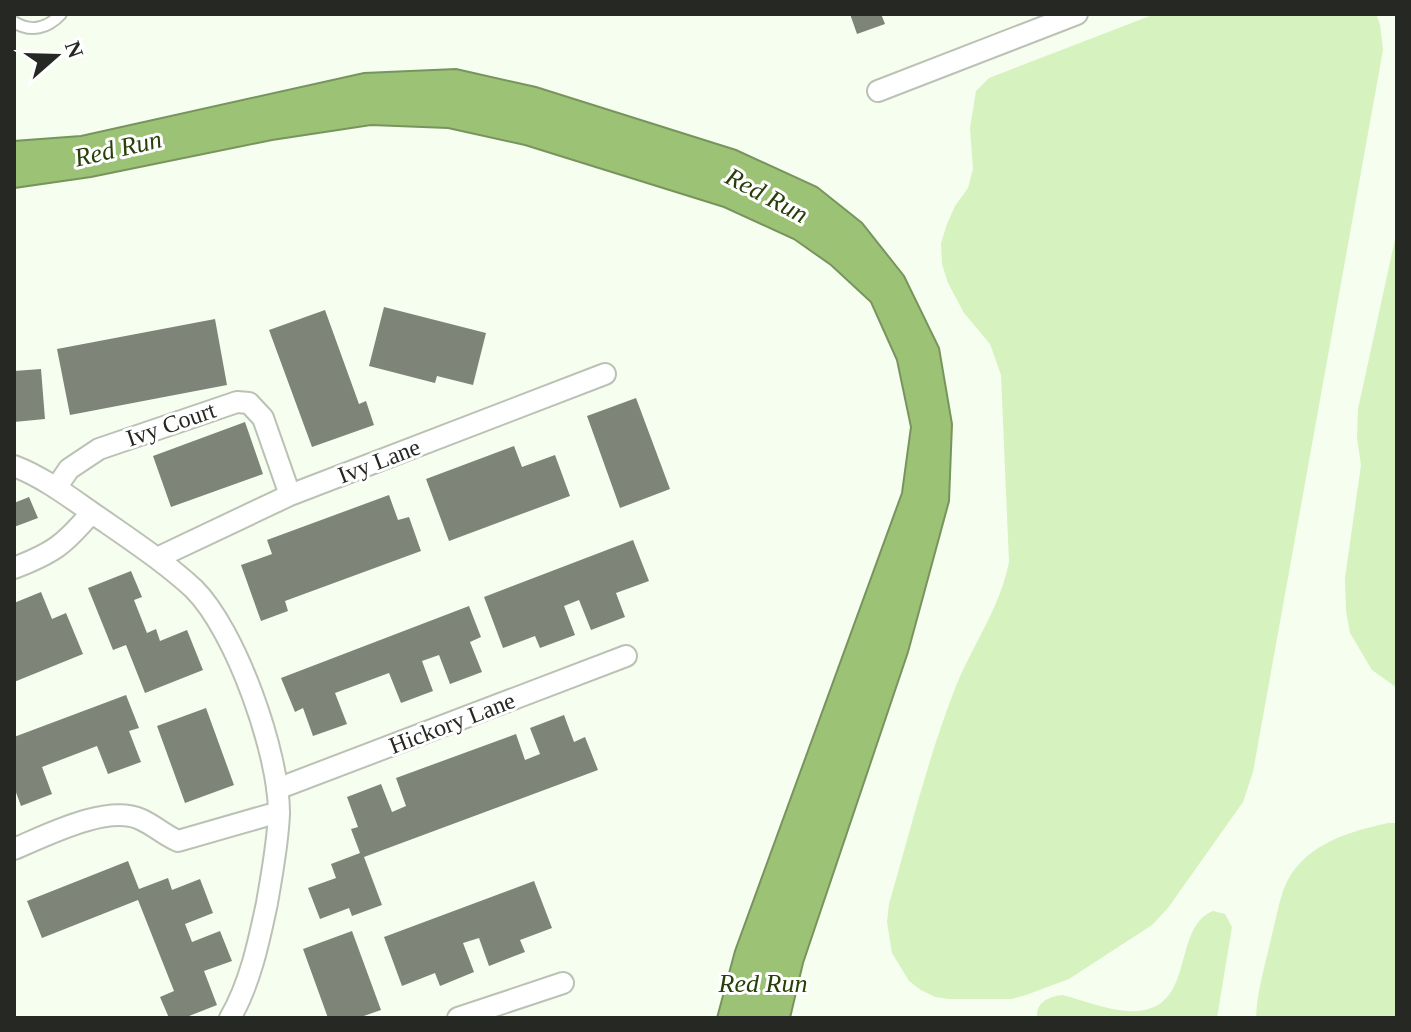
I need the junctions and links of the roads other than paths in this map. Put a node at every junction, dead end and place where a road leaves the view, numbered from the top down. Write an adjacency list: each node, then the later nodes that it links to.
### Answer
1 (61, 14): 3 (lane)
2 (1077, 14): 4 (street)
3 (14, 22)
4 (878, 91)
5 (605, 374): 8 (street, Ivy Lane)
6 (14, 466): 7 (street)
7 (56, 488): 8 (street, Ivy Court); 9 (street)
8 (290, 495): 10 (street, Ivy Lane)
9 (91, 513): 10 (street); 11 (street)
10 (157, 558): 13 (street)
11 (14, 568)
12 (626, 656): 13 (street, Hickory Lane)
13 (277, 789): 14 (street)
14 (279, 812): 15 (street); 17 (street)
15 (14, 849)
16 (563, 983): 18 (street)
17 (238, 1015)
18 (458, 1018)

